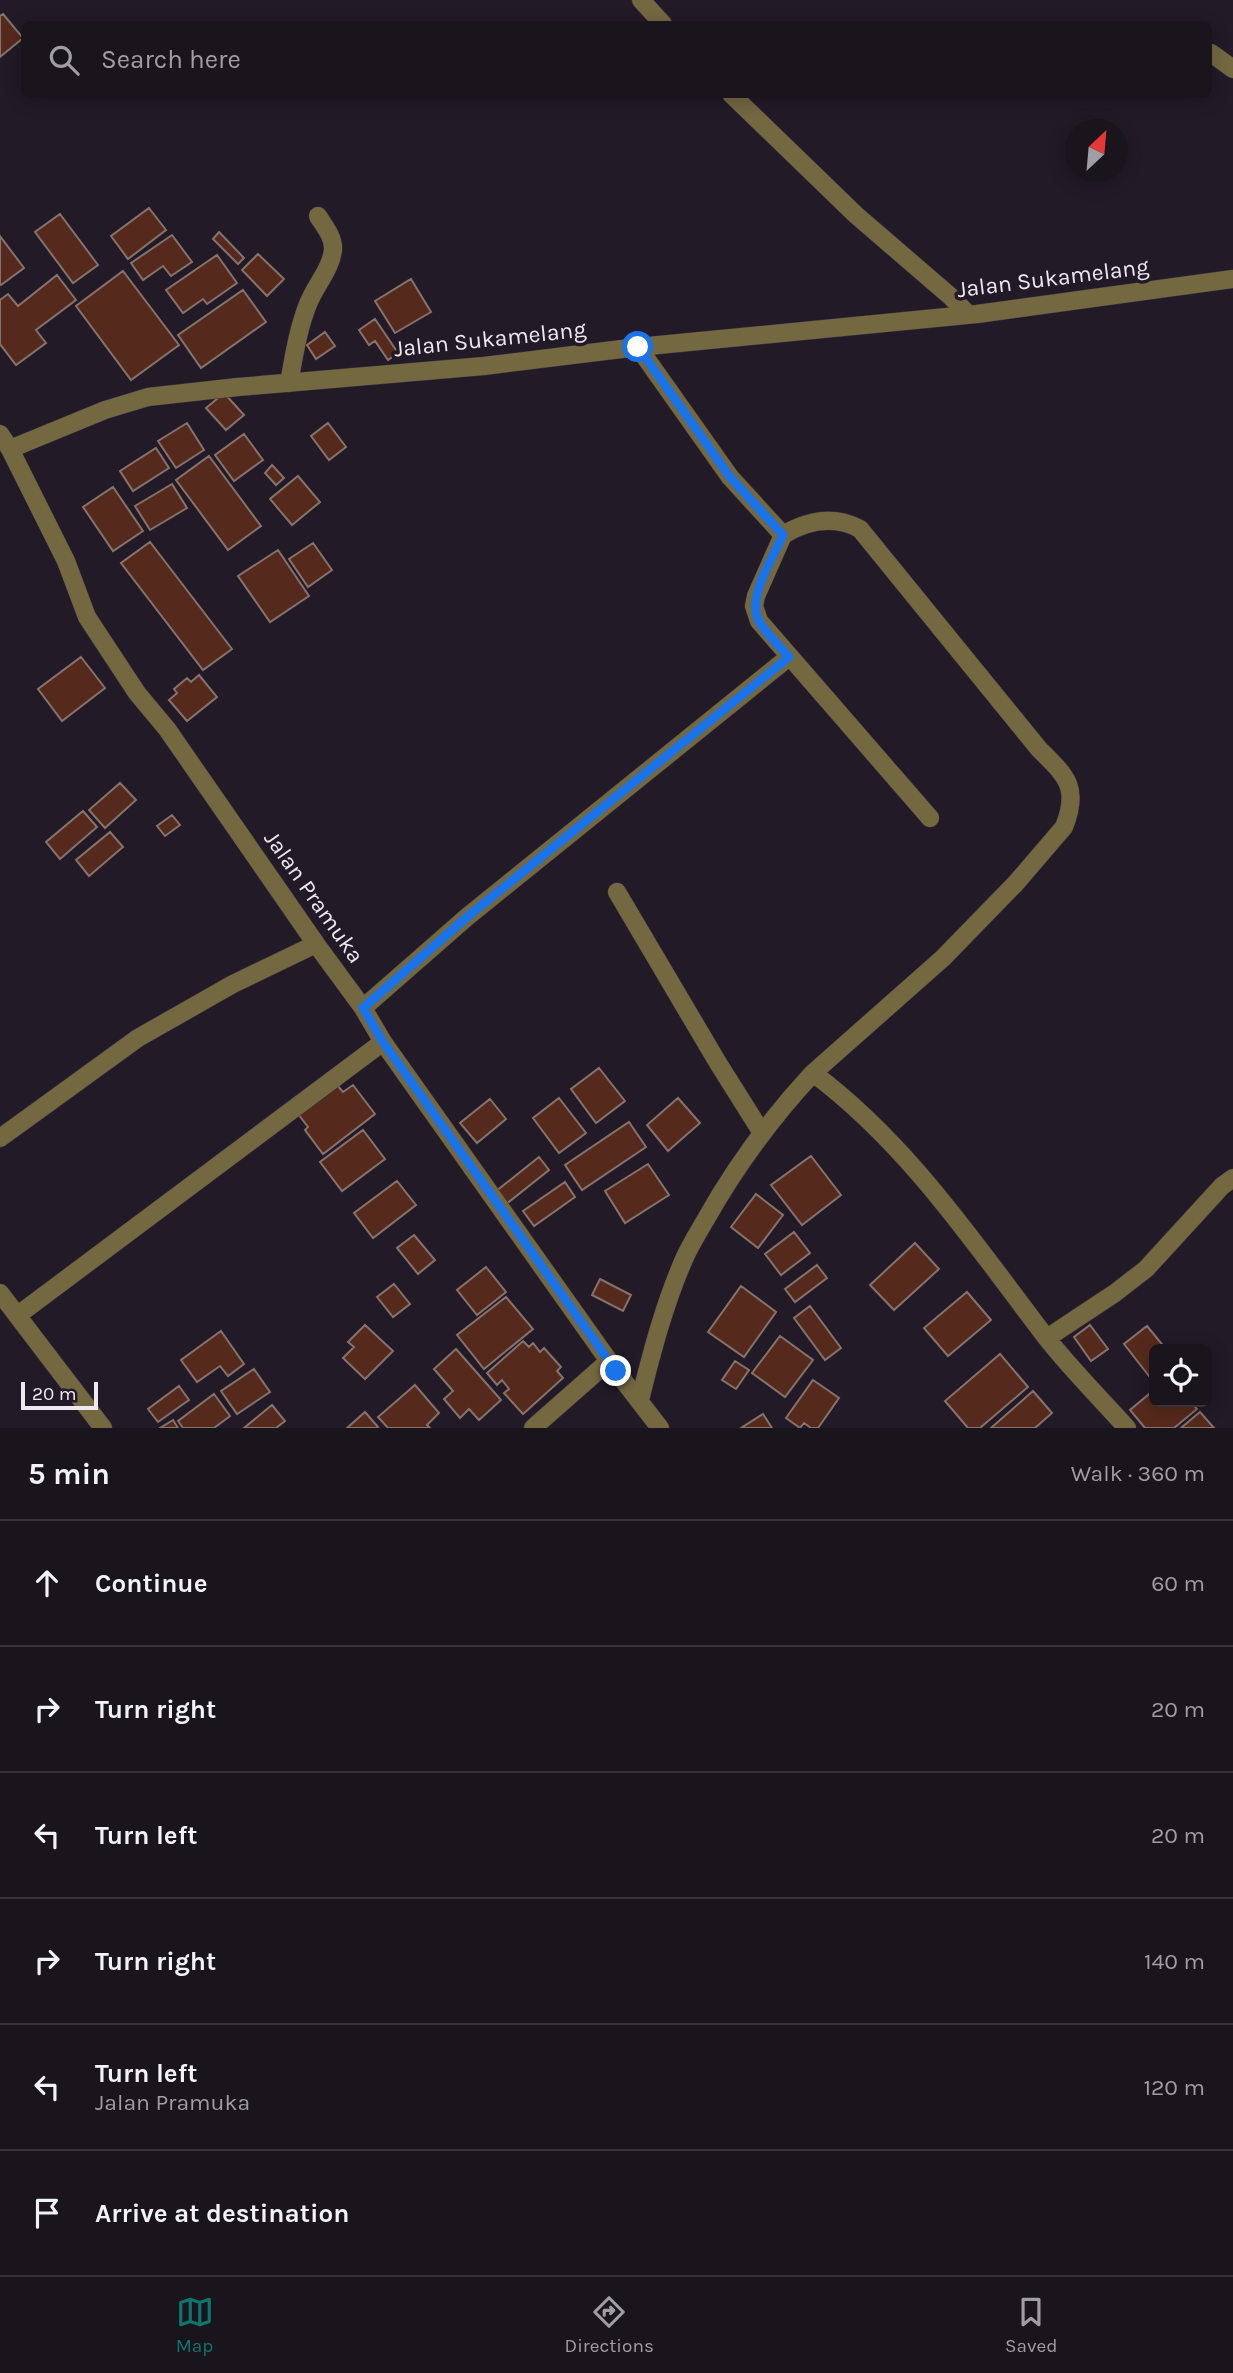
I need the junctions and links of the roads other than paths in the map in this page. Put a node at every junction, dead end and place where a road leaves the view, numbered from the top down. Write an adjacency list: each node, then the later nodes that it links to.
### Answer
1 (641, 0): 2 (street)
2 (660, 21)
3 (1212, 54): 4 (street)
4 (1233, 69)
5 (735, 98): 8 (street)
6 (318, 216): 10 (street)
7 (1233, 279): 8 (street, Jalan Sukamelang)
8 (968, 314): 9 (street, Jalan Sukamelang)
9 (638, 347): 10 (street, Jalan Sukamelang); 12 (street)
10 (289, 383): 11 (street, Jalan Sukamelang)
11 (5, 441): 16 (street, Jalan Pramuka)
12 (783, 535): 13 (street); 19 (street)
13 (789, 657): 14 (street); 17 (street)
14 (930, 818)
15 (617, 892): 20 (street)
16 (316, 944): 17 (street, Jalan Pramuka); 21 (street)
17 (363, 1008): 18 (street, Jalan Pramuka)
18 (383, 1042): 24 (street); 26 (street, Jalan Pramuka)
19 (813, 1073): 20 (street); 25 (street)
20 (762, 1133): 27 (street)
21 (0, 1138)
22 (1233, 1178): 25 (street)
23 (0, 1293): 24 (street)
24 (18, 1315): 28 (street)
25 (1047, 1338): 31 (street)
26 (613, 1366): 27 (street, Jalan Pramuka); 29 (street)
27 (635, 1394): 30 (street, Jalan Pramuka)
28 (103, 1428)
29 (533, 1428)
30 (660, 1428)
31 (1127, 1428)

